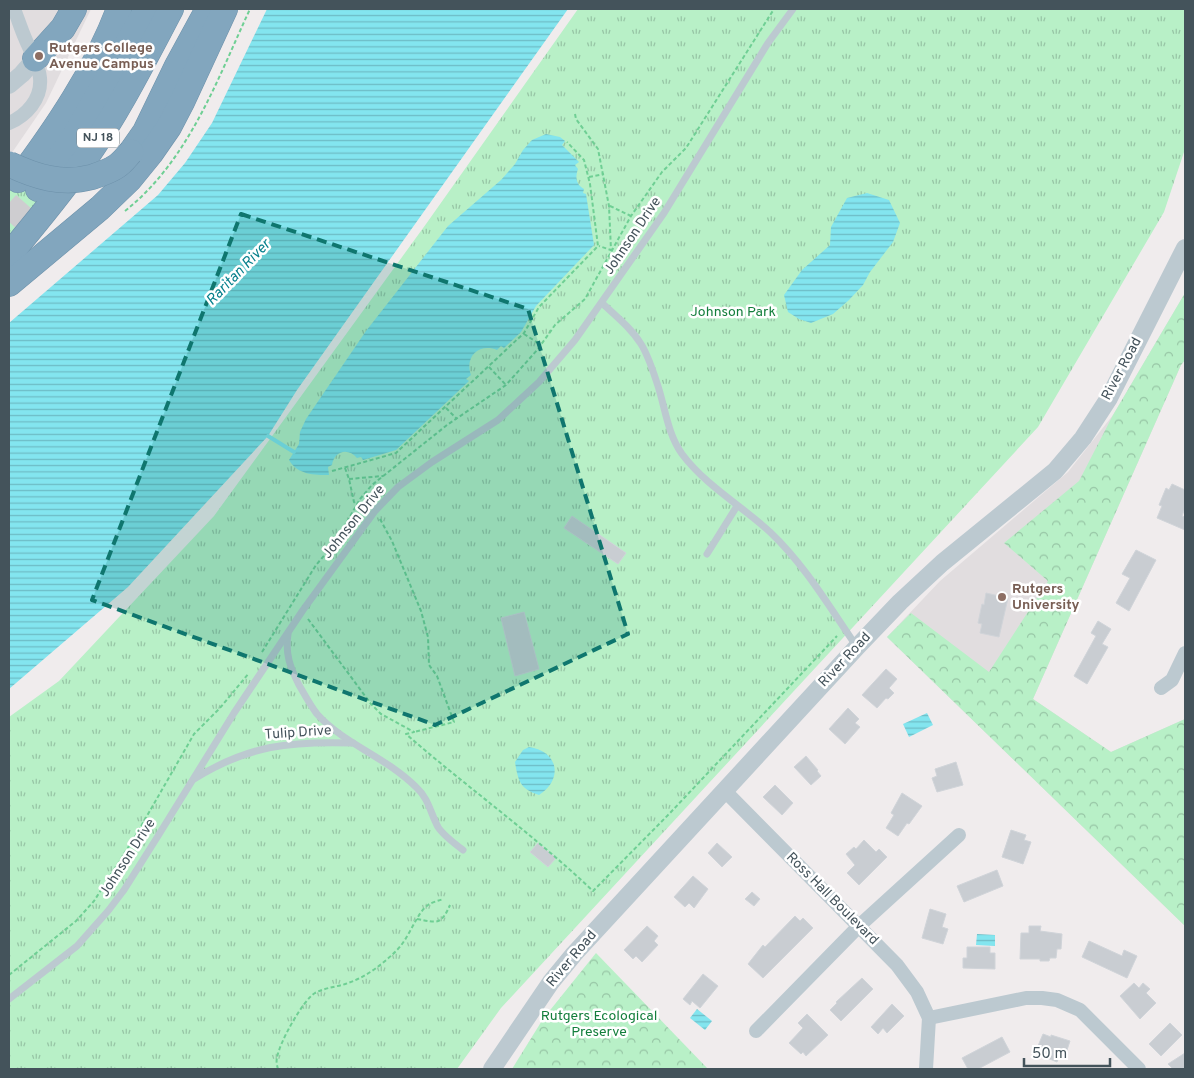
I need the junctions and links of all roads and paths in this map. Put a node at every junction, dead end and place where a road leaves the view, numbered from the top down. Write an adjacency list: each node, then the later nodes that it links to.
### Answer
1 (14, 9): 10 (street)
2 (74, 9): 10 (highway)
3 (119, 9): 18 (highway)
4 (147, 9): 18 (highway, NJ 18)
5 (171, 9): 23 (highway, NJ 18)
6 (202, 9): 11 (highway)
7 (208, 9): 11 (highway)
8 (225, 9): 24 (highway)
9 (793, 9): 25 (lane, Johnson Drive)
10 (35, 59): 12 (street); 14 (street)
11 (177, 66): 18 (highway, bridge)
12 (9, 85)
13 (574, 114): 16 (path)
14 (9, 123)
15 (567, 142): 17 (path)
16 (604, 174): 17 (path); 19 (path)
17 (588, 177): 21 (path)
18 (21, 178)
19 (609, 206): 20 (path); 21 (path)
20 (631, 216)
21 (598, 246): 26 (path)
22 (1185, 248): 46 (street, River Road)
23 (9, 255)
24 (9, 284)
25 (602, 303): 39 (lane); 43 (lane, Johnson Drive)
26 (524, 333): 27 (path); 28 (path)
27 (541, 344)
28 (488, 367): 29 (path); 30 (path)
29 (506, 385)
30 (446, 408): 31 (path); 32 (path)
31 (457, 419)
32 (345, 468): 33 (path); 35 (path)
33 (332, 471)
34 (383, 476): 35 (path)
35 (349, 479): 38 (path)
36 (365, 494): 37 (path)
37 (371, 504)
38 (357, 505)
39 (737, 506): 41 (lane); 44 (lane)
40 (378, 516): 49 (path)
41 (707, 554)
42 (296, 598): 43 (path)
43 (303, 610): 45 (lane, Johnson Drive); 49 (path)
44 (844, 629): 46 (lane); 49 (path)
45 (289, 631): 50 (lane, Tulip Drive); 51 (lane, Johnson Drive)
46 (857, 647): 52 (street, River Road)
47 (1185, 653): 48 (street)
48 (1162, 688)
49 (414, 732)
50 (354, 744): 51 (lane, Tulip Drive); 54 (lane, Tulip Drive)
51 (192, 780): 59 (lane, Johnson Drive)
52 (724, 790): 58 (street, Ross Hall Boulevard); 63 (street, River Road)
53 (959, 835): 58 (street)
54 (463, 850)
55 (443, 899): 57 (path)
56 (450, 905): 57 (path)
57 (418, 919): 62 (path)
58 (859, 926): 60 (street, Ross Hall Boulevard); 61 (street)
59 (9, 999)
60 (929, 1018): 64 (street); 65 (street)
61 (756, 1031)
62 (278, 1069)
63 (492, 1069)
64 (926, 1069)
65 (1138, 1069)

